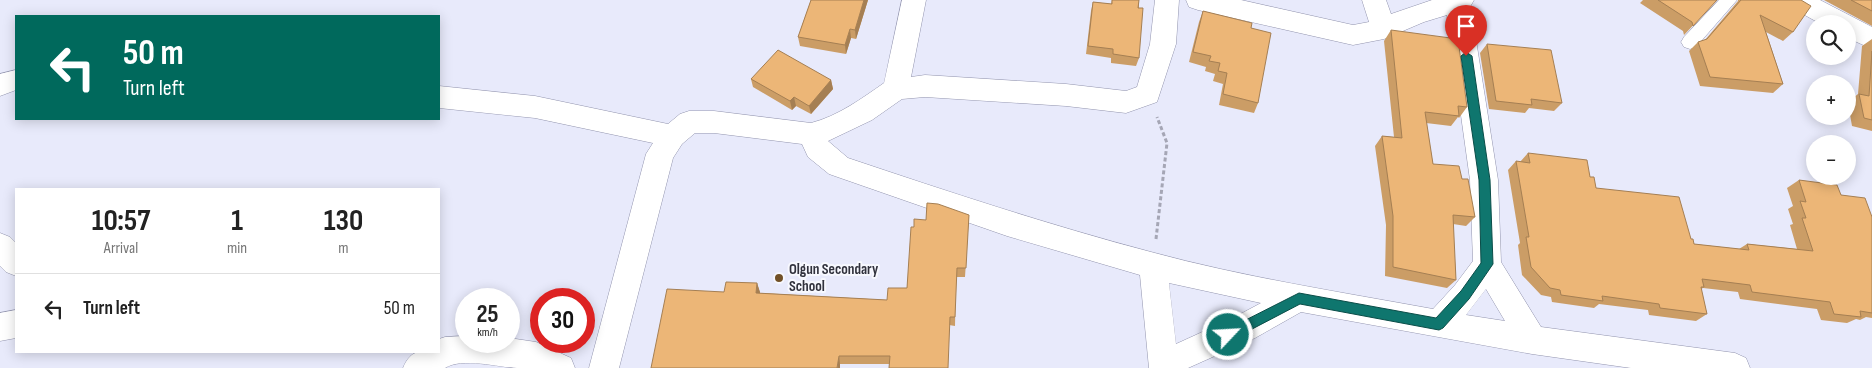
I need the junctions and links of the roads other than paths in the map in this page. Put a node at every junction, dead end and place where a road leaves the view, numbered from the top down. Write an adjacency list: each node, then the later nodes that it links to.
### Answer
1 (914, 0): 15 (street)
2 (1167, 0): 15 (street)
3 (1198, 0): 9 (street)
4 (1374, 0): 9 (street)
5 (1729, 0): 12 (lane)
6 (1799, 0): 8 (street)
7 (1459, 2): 9 (street); 21 (street)
8 (1826, 15)
9 (1384, 29)
10 (1856, 30): 11 (street)
11 (1872, 39)
12 (1690, 42)
13 (15, 80): 14 (street)
14 (0, 85)
15 (896, 88): 17 (street)
16 (440, 97): 18 (street)
17 (811, 134): 18 (street); 22 (street)
18 (673, 136): 33 (street)
19 (0, 246): 20 (street)
20 (15, 262)
21 (1487, 264): 25 (street); 27 (street)
22 (1153, 266): 23 (street); 30 (street)
23 (1299, 298): 25 (street); 30 (street)
24 (15, 324): 26 (street)
25 (1439, 324): 27 (street)
26 (0, 327)
27 (1532, 340): 34 (street)
28 (442, 351): 32 (street)
29 (439, 353): 31 (street)
30 (1164, 366)
31 (418, 368)
32 (560, 368)
33 (604, 368)
34 (1735, 368)

